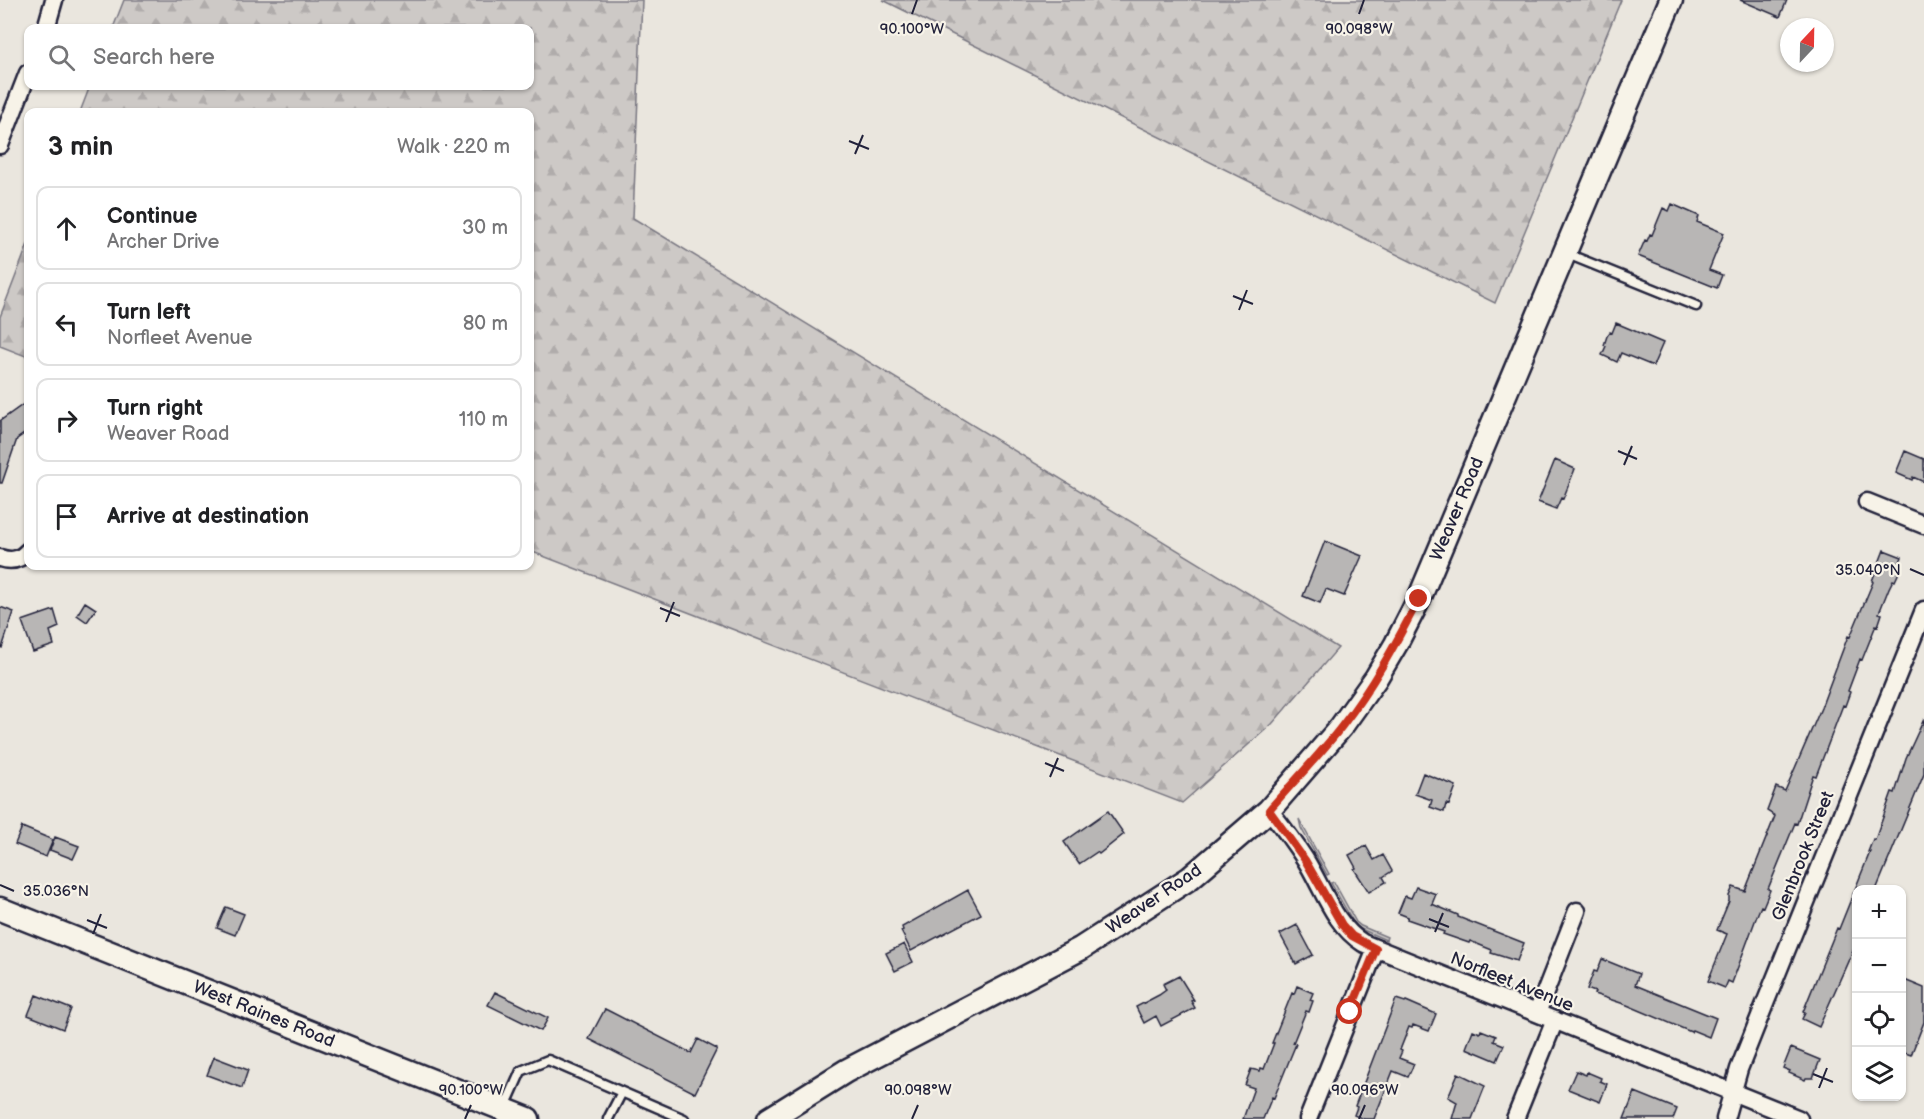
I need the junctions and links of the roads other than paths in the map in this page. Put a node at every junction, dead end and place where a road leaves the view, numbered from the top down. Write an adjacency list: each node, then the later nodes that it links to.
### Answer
1 (54, 0): 3 (street)
2 (1671, 0): 6 (main road, Weaver Road)
3 (46, 24)
4 (24, 83): 5 (street)
5 (0, 145)
6 (1565, 253): 7 (lane); 13 (main road, Weaver Road)
7 (1696, 306)
8 (1867, 502): 9 (street)
9 (1924, 525)
10 (24, 556): 11 (street)
11 (0, 558)
12 (1924, 610): 20 (street, Glenbrook Street)
13 (1269, 810): 16 (street, Norfleet Avenue); 25 (main road, Weaver Road)
14 (0, 909): 21 (main road, West Raines Road)
15 (1577, 912): 17 (street)
16 (1376, 949): 17 (street, Norfleet Avenue); 26 (street)
17 (1537, 1013): 18 (street, Norfleet Avenue)
18 (1555, 1020): 20 (street, Norfleet Avenue); 27 (street)
19 (622, 1092): 21 (lane); 23 (lane); 24 (lane)
20 (1733, 1092): 28 (street, Glenbrook Street); 29 (street, Norfleet Avenue)
21 (504, 1109): 22 (main road, West Raines Road)
22 (528, 1119)
23 (608, 1119)
24 (684, 1119)
25 (769, 1119)
26 (1308, 1119)
27 (1515, 1119)
28 (1725, 1119)
29 (1800, 1119)

